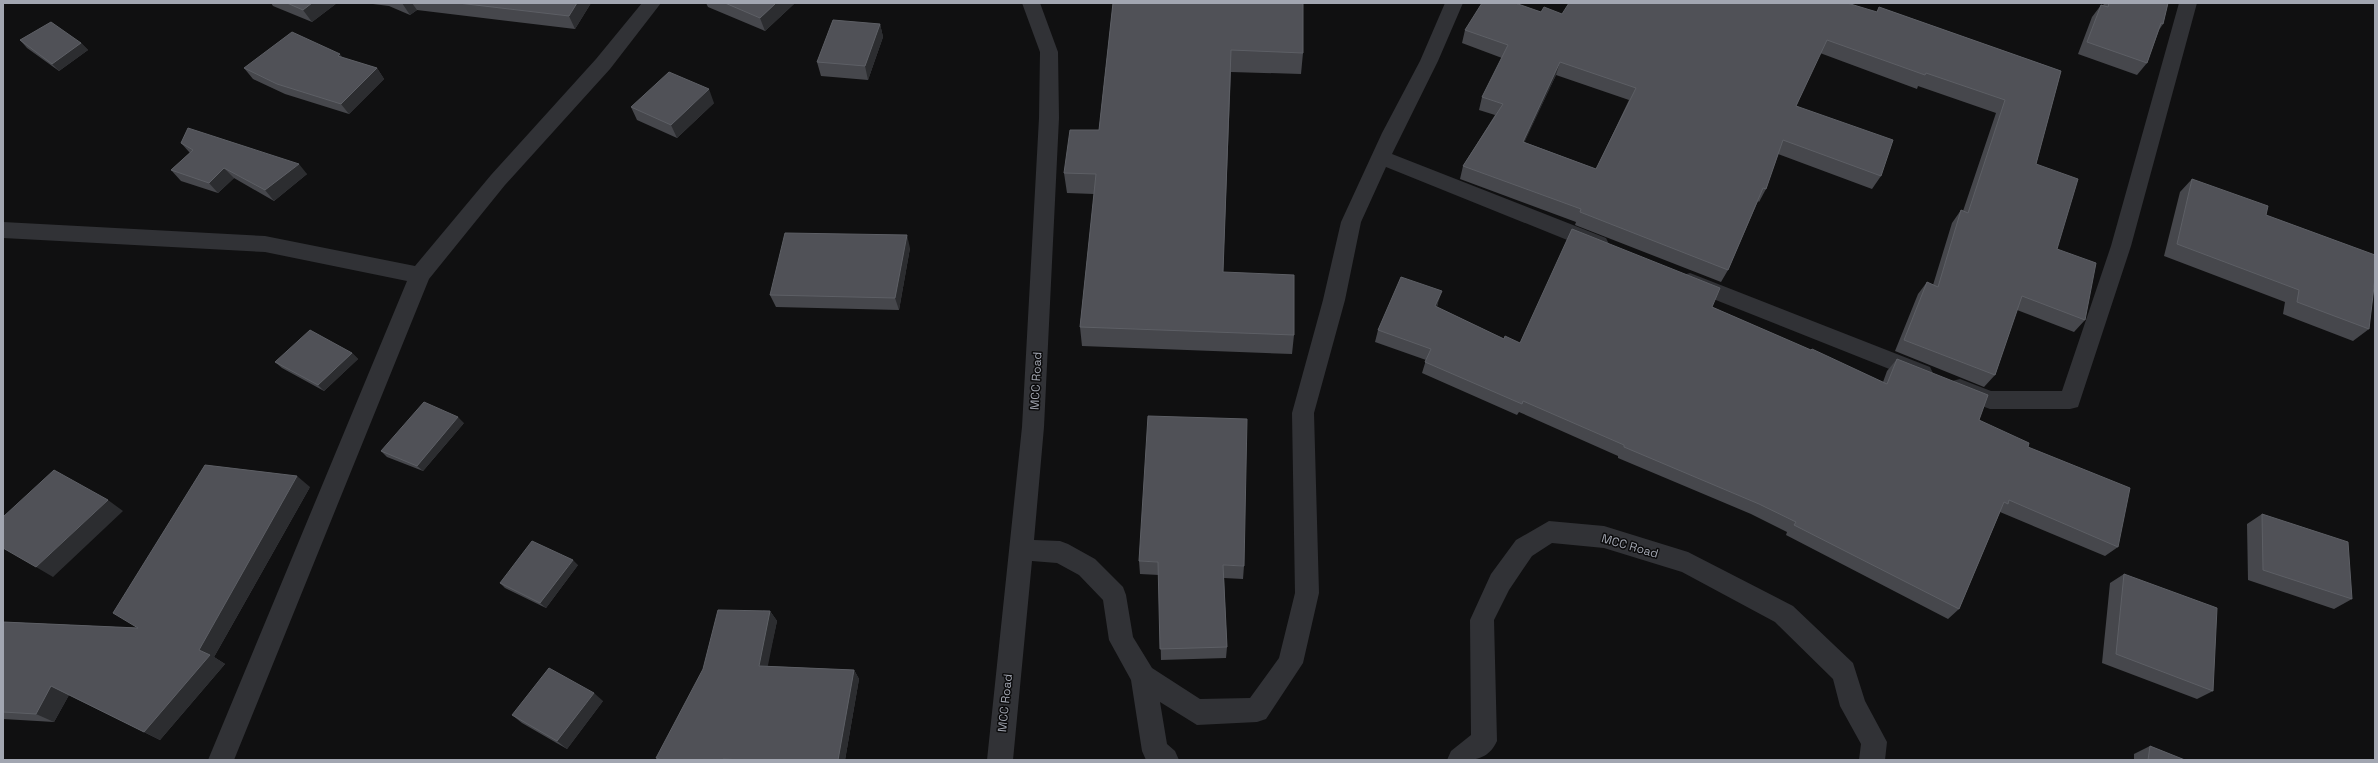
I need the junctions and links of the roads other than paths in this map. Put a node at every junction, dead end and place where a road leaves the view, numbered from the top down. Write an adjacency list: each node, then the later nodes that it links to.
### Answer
1 (652, 3): 9 (street)
2 (1031, 3): 10 (street, MCC Road)
3 (1454, 3): 5 (street)
4 (2188, 3): 8 (street)
5 (1381, 157): 7 (street); 11 (street)
6 (3, 230): 9 (street)
7 (1619, 252)
8 (1670, 272)
9 (420, 275): 12 (street)
10 (1021, 550): 11 (street); 13 (street, MCC Road)
11 (1142, 678): 14 (street)
12 (221, 760)
13 (1000, 760)
14 (1166, 760)
15 (1460, 760): 16 (street, MCC Road)
16 (1872, 760)

